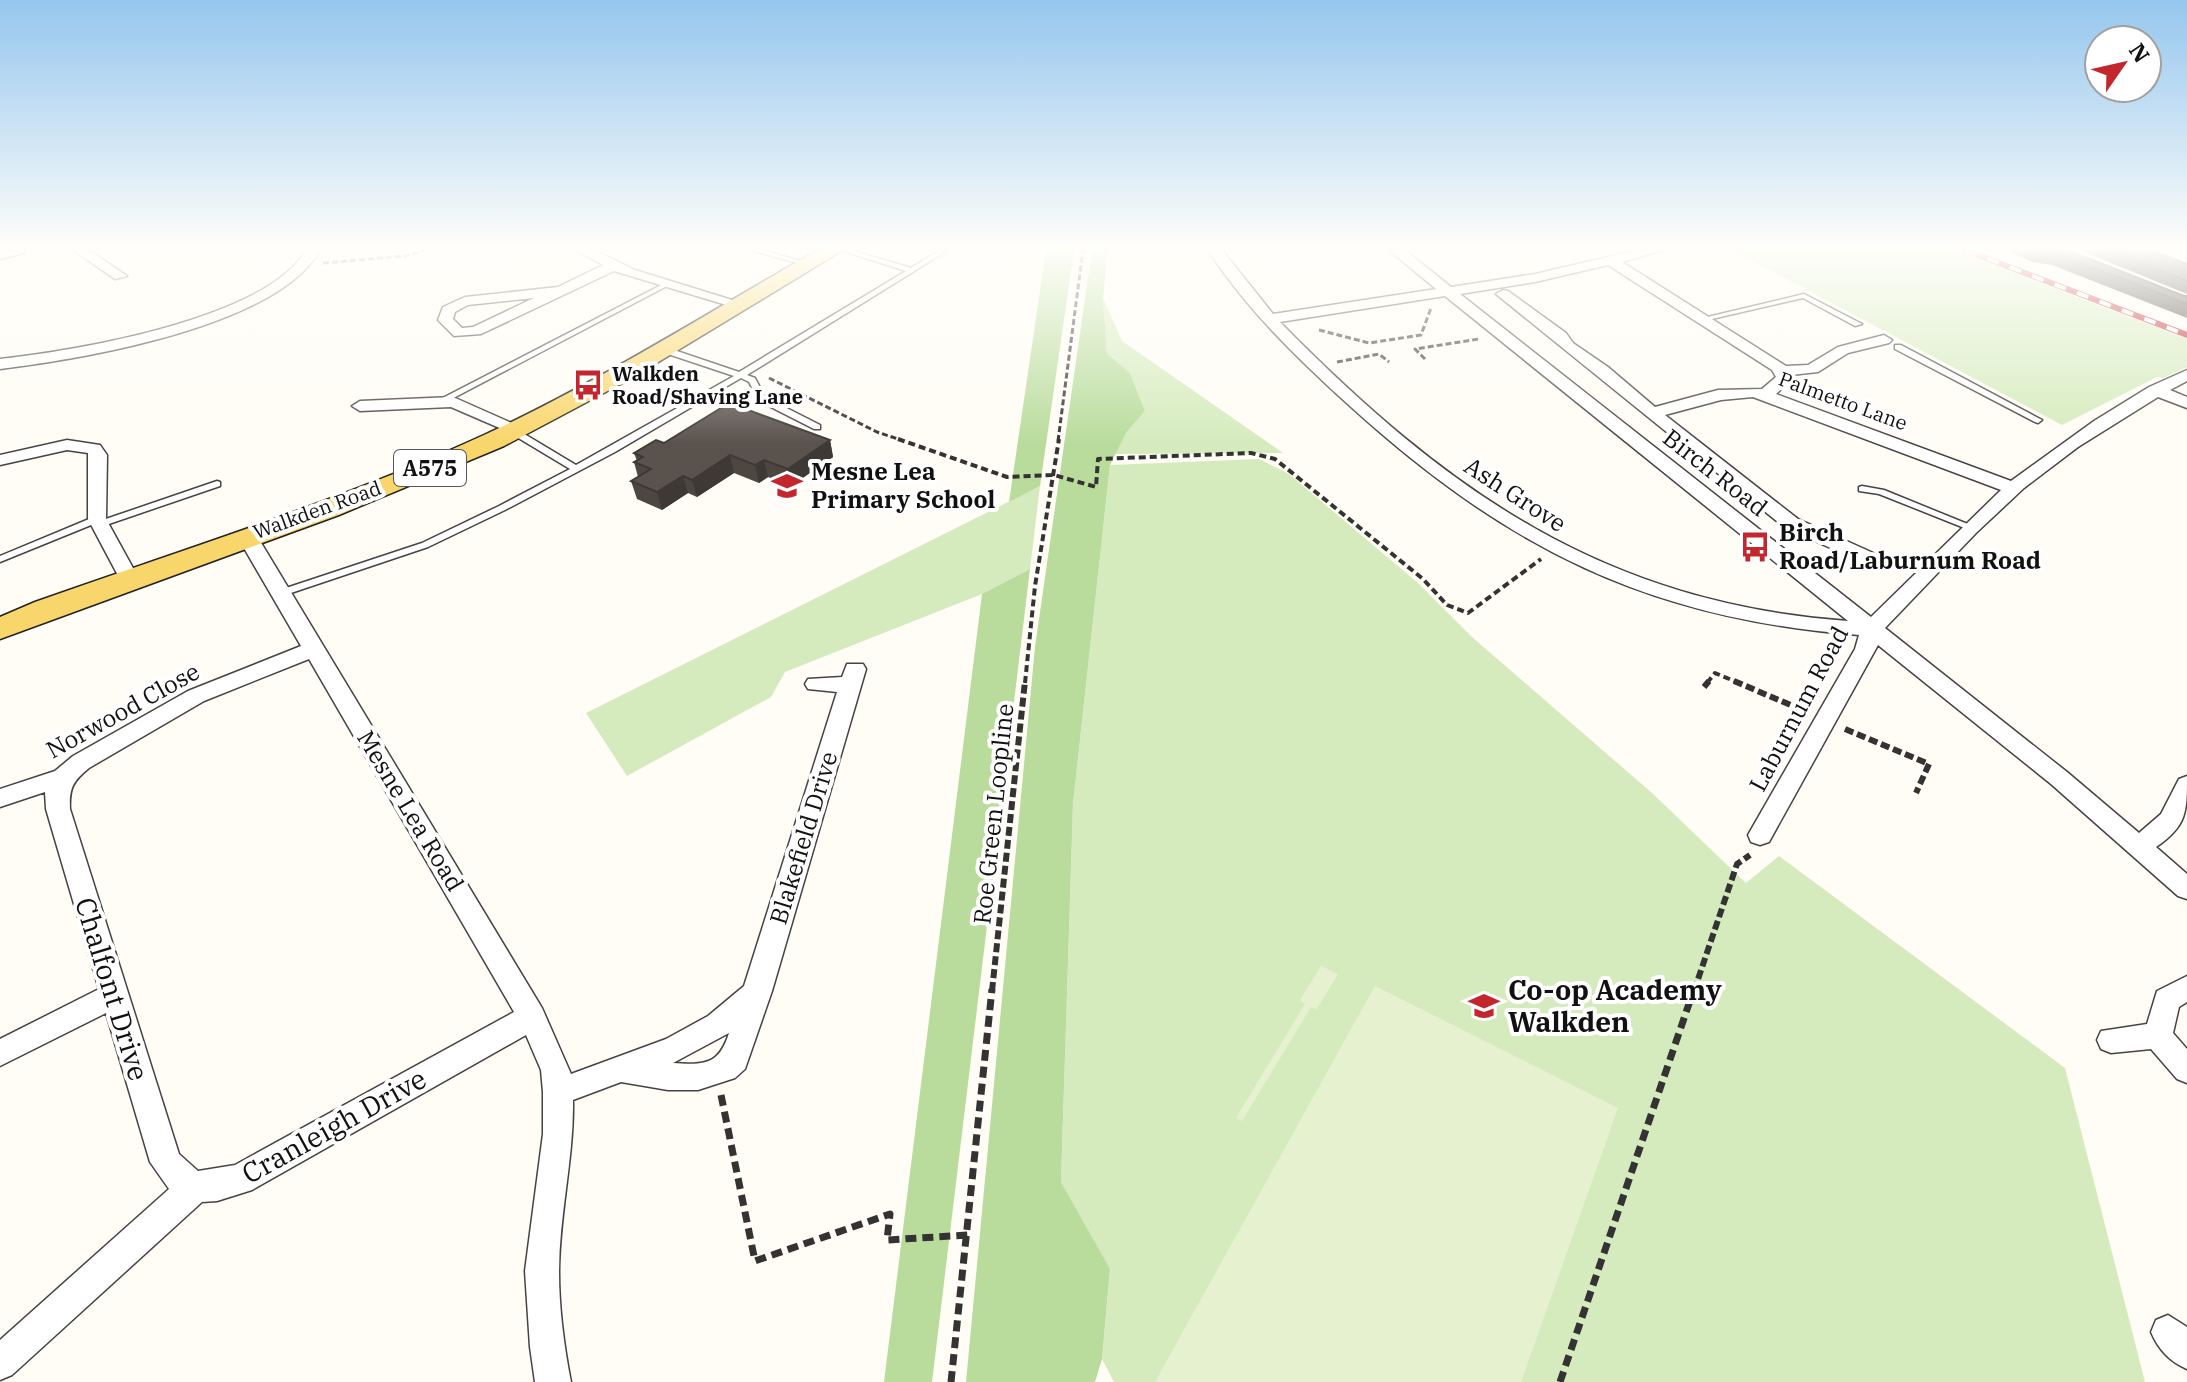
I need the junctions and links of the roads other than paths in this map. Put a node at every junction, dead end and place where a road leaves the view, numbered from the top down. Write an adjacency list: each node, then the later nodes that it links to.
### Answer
1 (218, 314): 19 (street)
2 (447, 314): 3 (street)
3 (510, 314)
4 (608, 314): 25 (lane)
5 (720, 314): 18 (main road, Walkden Road / A575)
6 (838, 314): 21 (lane)
7 (1270, 314): 14 (street, Ash Grove)
8 (1296, 314): 14 (street)
9 (1473, 314): 45 (street, Birch Road)
10 (1527, 314): 28 (street)
11 (1696, 314): 15 (street)
12 (1723, 314): 15 (lane)
13 (1838, 314): 16 (lane)
14 (1273, 318): 45 (street, Ash Grove)
15 (1703, 319): 20 (street)
16 (1863, 328): 17 (street)
17 (1891, 344): 20 (street); 29 (lane)
18 (661, 349): 21 (lane); 31 (main road, Walkden Road / A575)
19 (0, 364)
20 (1783, 371): 24 (street)
21 (738, 375): 30 (lane); 33 (lane)
22 (2187, 375): 23 (street, Laburnum Road)
23 (2155, 390): 26 (street); 36 (street, Laburnum Road)
24 (1765, 395): 28 (street, Palmetto Lane); 36 (street, Palmetto Lane)
25 (439, 402): 27 (street); 31 (street)
26 (2187, 403)
27 (360, 406)
28 (1652, 413): 41 (street)
29 (2038, 420)
30 (817, 427)
31 (515, 430): 33 (lane); 39 (main road, Walkden Road / A575)
32 (0, 460): 37 (street)
33 (576, 469): 43 (lane)
34 (217, 484): 37 (lane)
35 (1862, 489): 38 (lane)
36 (2015, 489): 38 (street, Laburnum Road)
37 (98, 522): 40 (lane); 42 (street)
38 (1970, 527): 45 (street, Laburnum Road)
39 (247, 536): 42 (main road, Walkden Road / A575); 43 (street, Mesne Lea Road)
40 (0, 559)
41 (1875, 561)
42 (129, 579): 44 (main road, Walkden Road / A575)
43 (278, 594): 46 (street, Mesne Lea Road)
44 (0, 629)
45 (1871, 629): 51 (street, Laburnum Road); 52 (street, Birch Road)
46 (314, 649): 48 (street, Norwood Close); 57 (street, Mesne Lea Road)
47 (816, 684): 55 (street, Blakefield Drive)
48 (63, 777): 50 (street, Norwood Close); 56 (street, Chalfont Drive)
49 (2187, 785): 52 (street)
50 (0, 798)
51 (1760, 835)
52 (2139, 845): 53 (street, Birch Road)
53 (2187, 889)
54 (2187, 988): 58 (street)
55 (758, 991): 61 (street); 61 (street, Blakefield Drive)
56 (114, 995): 60 (street); 64 (street, Chalfont Drive)
57 (532, 1017): 63 (street, Mesne Lea Road); 64 (street, Cranleigh Drive)
58 (2158, 1036): 59 (street); 62 (street)
59 (2111, 1040)
60 (0, 1053)
61 (624, 1070): 63 (street)
62 (2187, 1070)
63 (558, 1092): 66 (street, Mesne Lea Road)
64 (195, 1187): 65 (street)
65 (0, 1363)
66 (553, 1382)

